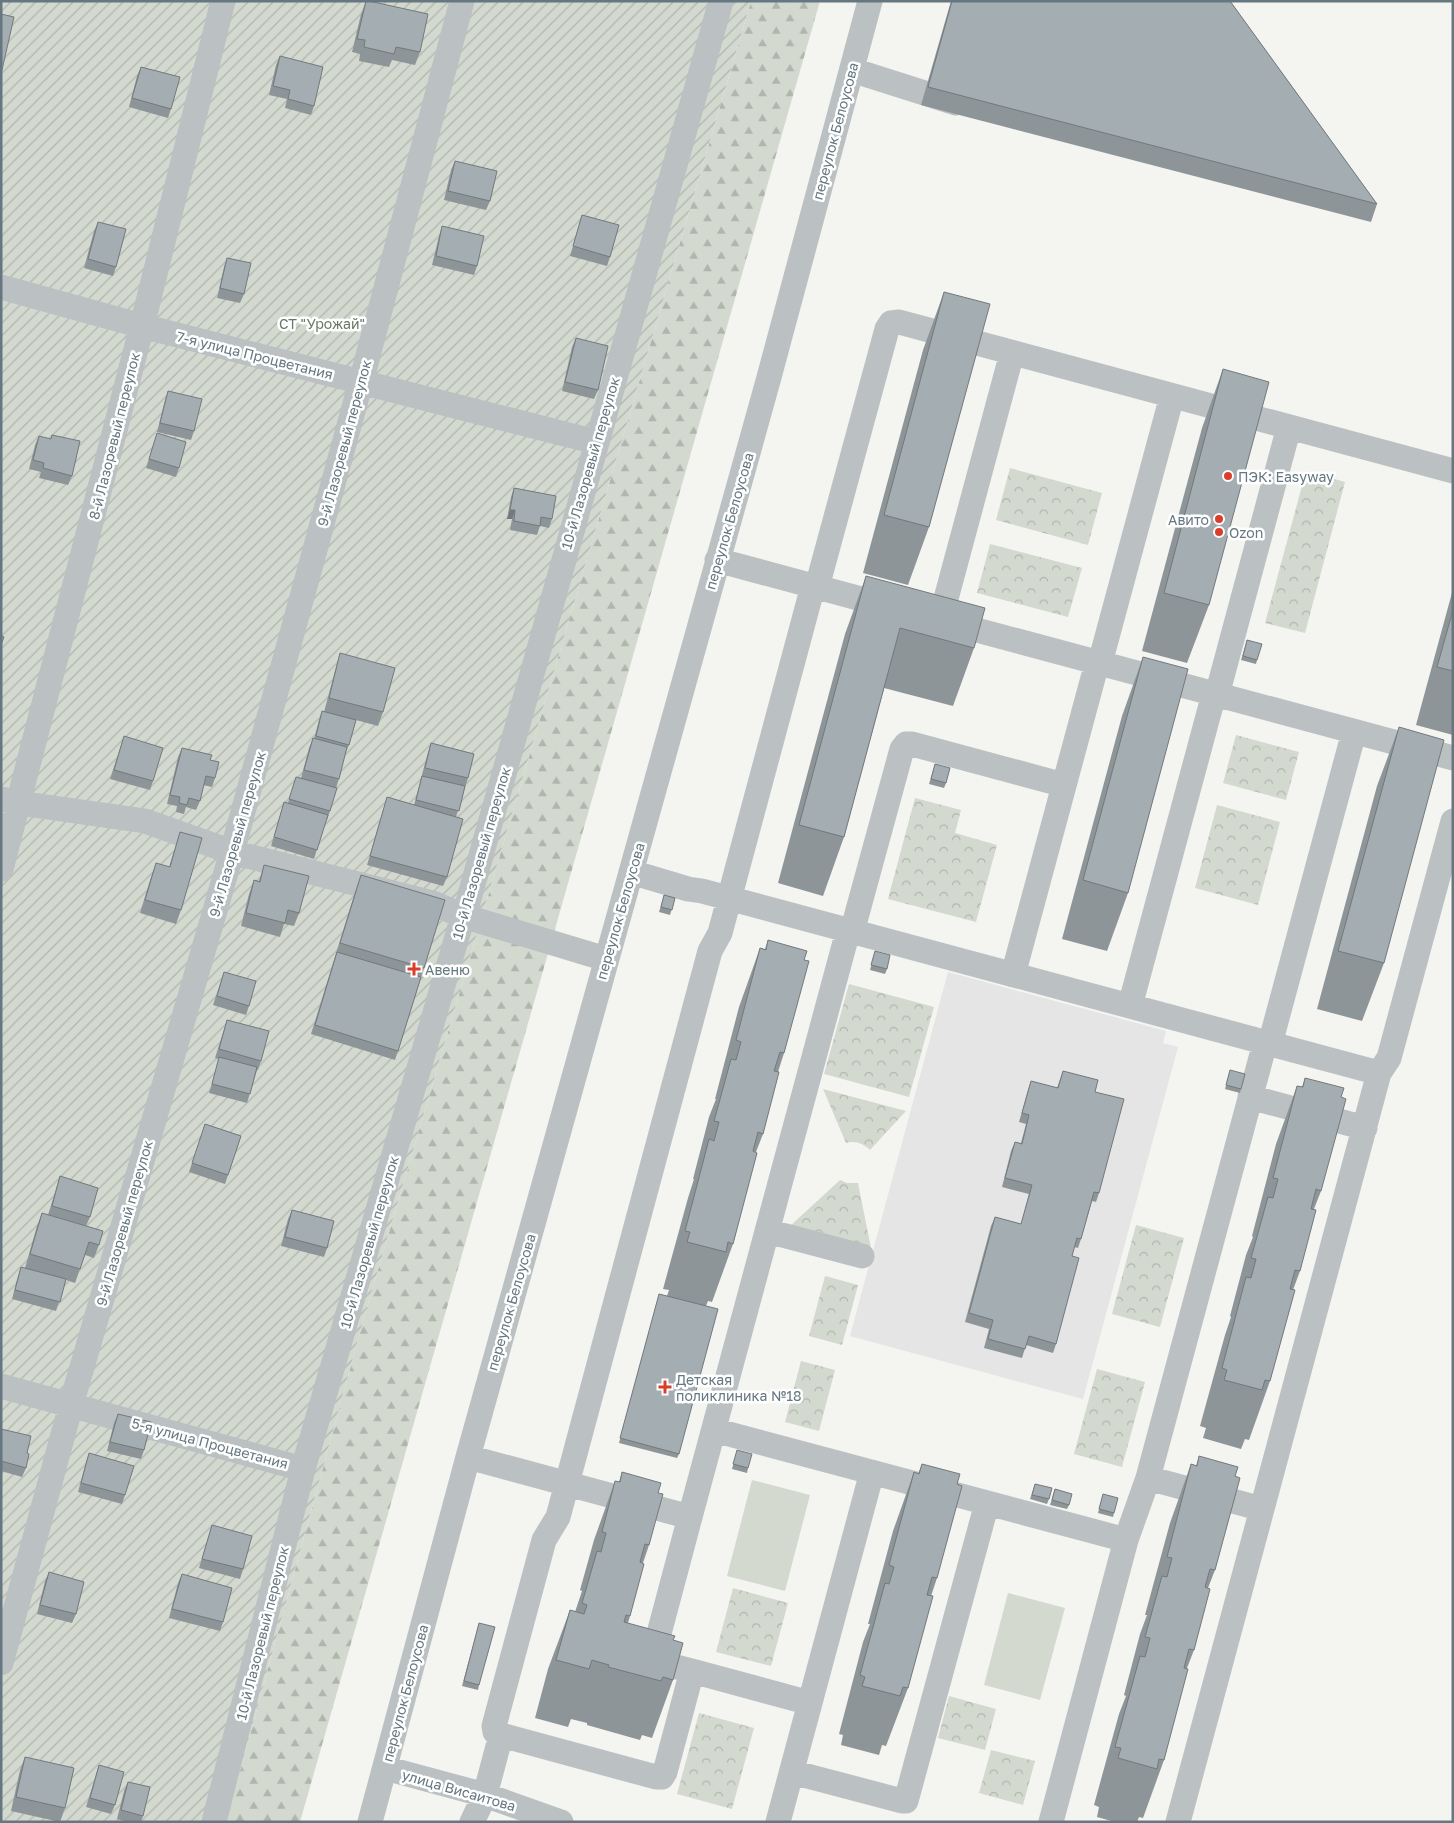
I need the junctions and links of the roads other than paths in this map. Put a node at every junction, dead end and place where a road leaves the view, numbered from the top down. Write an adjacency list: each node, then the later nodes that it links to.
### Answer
1 (223, 1): 8 (street, 8-й Лазоревый переулок)
2 (462, 1): 10 (street, 9-й Лазоревый переулок)
3 (722, 1): 13 (street, 10-й Лазоревый переулок)
4 (870, 1): 5 (street, переулок Белоусова)
5 (852, 70): 6 (street); 15 (street, переулок Белоусова)
6 (973, 108)
7 (1, 287): 8 (street, 7-я улица Процветания)
8 (142, 326): 10 (street, 7-я улица Процветания); 23 (street, 8-й Лазоревый переулок)
9 (1012, 353): 11 (street); 16 (street); 17 (street)
10 (361, 382): 13 (street, 7-я улица Процветания); 25 (street, 9-й Лазоревый переулок)
11 (1172, 396): 12 (street); 18 (street)
12 (1289, 428): 14 (street); 19 (street)
13 (596, 442): 29 (street, 10-й Лазоревый переулок)
14 (1453, 471)
15 (717, 560): 16 (street); 27 (street, переулок Белоусова)
16 (815, 587): 17 (street); 28 (street)
17 (925, 616): 18 (street)
18 (1099, 663): 19 (street); 22 (street)
19 (1216, 694): 20 (street); 33 (street)
20 (1354, 732): 21 (street); 34 (street)
21 (1453, 758)
22 (1064, 785): 30 (street); 32 (street)
23 (10, 801): 25 (street); 26 (street, 8-й Лазоревый переулок)
24 (1453, 821): 35 (street)
25 (232, 852): 29 (street); 41 (street, 9-й Лазоревый переулок)
26 (1, 870)
27 (631, 872): 28 (street); 31 (street, переулок Белоусова)
28 (729, 898): 30 (street); 47 (street)
29 (462, 916): 31 (street); 44 (street, 10-й Лазоревый переулок)
30 (850, 931): 32 (street); 38 (street)
31 (606, 960): 43 (street, переулок Белоусова)
32 (1013, 975): 33 (street)
33 (1130, 1006): 34 (street)
34 (1267, 1043): 35 (street); 36 (street)
35 (1379, 1073): 37 (street)
36 (1250, 1097): 37 (street); 46 (street)
37 (1365, 1128): 49 (street)
38 (767, 1231): 39 (street); 42 (street)
39 (862, 1256)
40 (1, 1386): 41 (street, 5-я улица Процветания)
41 (70, 1405): 44 (street, 5-я улица Процветания); 52 (street, 9-й Лазоревый переулок)
42 (714, 1430): 45 (street); 50 (street)
43 (468, 1457): 47 (street); 56 (street, переулок Белоусова)
44 (303, 1469): 59 (street, 10-й Лазоревый переулок)
45 (872, 1472): 48 (street); 54 (street)
46 (1148, 1478): 49 (street); 51 (street)
47 (566, 1484): 50 (street); 55 (street)
48 (987, 1503): 51 (street); 57 (street)
49 (1262, 1509): 65 (street)
50 (690, 1517): 53 (street)
51 (1126, 1540): 64 (street)
52 (1, 1663)
53 (692, 1671): 54 (street); 55 (street)
54 (810, 1703): 57 (street)
55 (501, 1735): 58 (street)
56 (385, 1768): 58 (street, улица Висаитова); 60 (street, переулок Белоусова)
57 (792, 1772): 63 (street)
58 (485, 1795): 61 (street); 62 (street, улица Висаитова)
59 (214, 1822)
60 (370, 1822)
61 (472, 1822)
62 (561, 1822)
63 (778, 1822)
64 (1050, 1822)
65 (1178, 1822)

